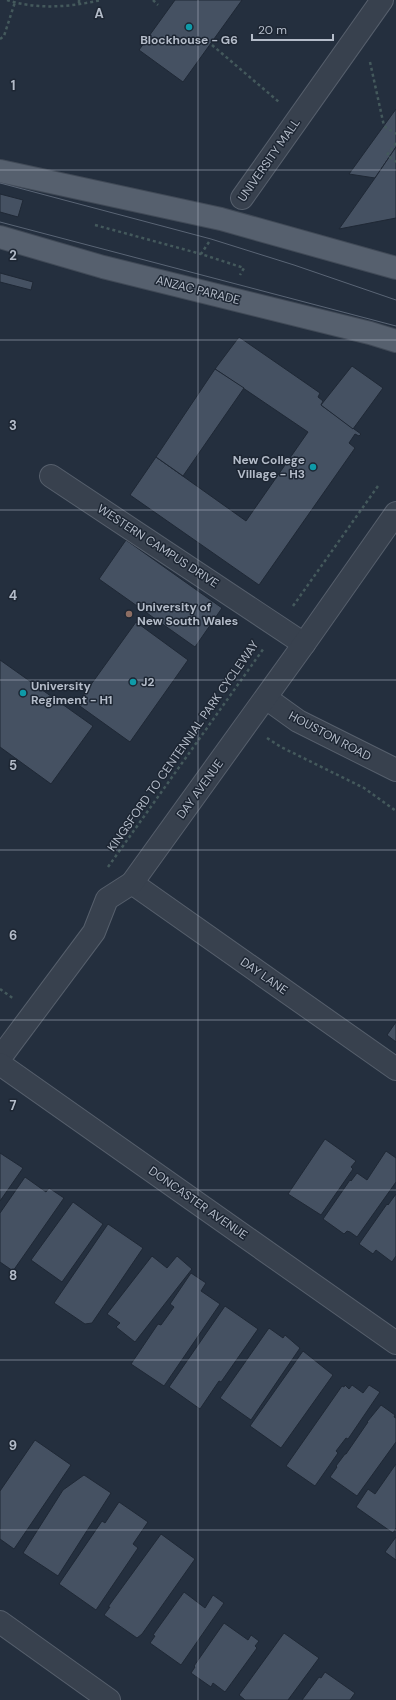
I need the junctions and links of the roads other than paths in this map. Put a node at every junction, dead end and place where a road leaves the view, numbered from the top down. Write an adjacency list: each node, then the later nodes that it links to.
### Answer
1 (382, 0): 3 (street, UNIVERSITY MALL)
2 (0, 171): 5 (main road)
3 (242, 198)
4 (0, 237): 6 (main road, ANZAC PARADE)
5 (396, 268)
6 (396, 341)
7 (51, 476): 9 (street, WESTERN CAMPUS DRIVE)
8 (393, 522): 9 (street, DAY AVENUE)
9 (304, 644): 10 (street, DAY AVENUE)
10 (266, 698): 11 (street, HOUSTON ROAD); 12 (street, DAY AVENUE)
11 (396, 770)
12 (132, 883): 13 (street, DAY AVENUE); 15 (street, DAY LANE)
13 (0, 1058)
14 (0, 1064): 16 (street, DONCASTER AVENUE)
15 (396, 1069)
16 (396, 1343)
17 (0, 1622): 18 (street)
18 (109, 1700)

